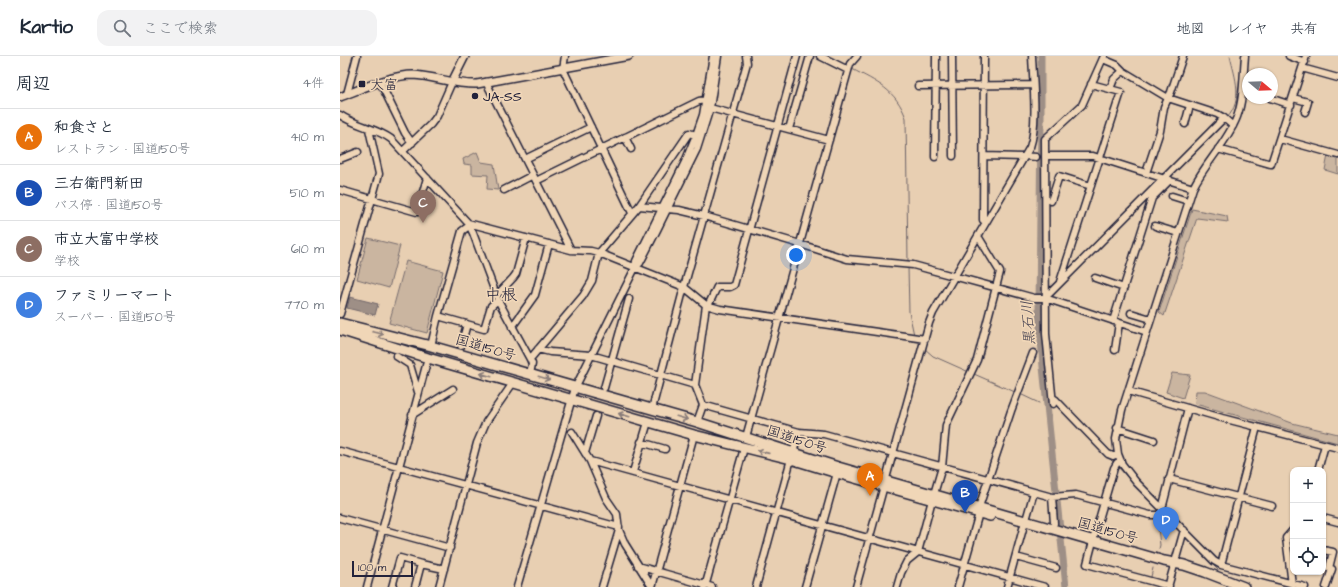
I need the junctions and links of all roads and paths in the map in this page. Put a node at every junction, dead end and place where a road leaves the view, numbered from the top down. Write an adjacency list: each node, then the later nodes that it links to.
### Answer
1 (357, 56): 36 (street)
2 (465, 56): 27 (main road)
3 (565, 56): 22 (street)
4 (630, 56): 22 (main road)
5 (712, 56): 39 (street)
6 (718, 56): 43 (street)
7 (746, 56): 45 (street)
8 (797, 56): 49 (street)
9 (810, 56): 53 (street)
10 (820, 56): 23 (street)
11 (857, 56): 23 (street)
12 (936, 56): 34 (street)
13 (952, 56): 30 (street)
14 (984, 56): 31 (street)
15 (1032, 56): 32 (street)
16 (1183, 56): 37 (street)
17 (1245, 56): 50 (street)
18 (1289, 56): 20 (street)
19 (1104, 58): 24 (street); 29 (street)
20 (1306, 59): 21 (street)
21 (1302, 68): 25 (street); 38 (street)
22 (563, 69): 28 (main road); 51 (street)
23 (849, 69): 57 (street)
24 (1123, 71): 35 (street); 37 (street)
25 (1338, 78)
26 (380, 82): 27 (main road); 36 (main road); 58 (street)
27 (452, 82): 28 (main road); 58 (street)
28 (486, 82): 73 (street)
29 (1091, 84): 35 (street); 69 (street)
30 (953, 85): 31 (street); 34 (street); 66 (street)
31 (984, 85): 32 (street); 67 (street)
32 (1033, 85): 70 (street)
33 (918, 86): 34 (street)
34 (936, 86): 65 (street)
35 (1110, 89): 71 (street)
36 (343, 96)
37 (1168, 98): 41 (street); 74 (street)
38 (1293, 98): 42 (street); 44 (street)
39 (706, 100): 54 (street); 55 (street)
40 (1278, 101): 42 (street)
41 (1190, 105): 47 (street); 48 (street)
42 (1290, 105): 56 (street)
43 (710, 108): 45 (street); 87 (street)
44 (1305, 112)
45 (732, 114): 49 (street); 89 (street)
46 (340, 115): 52 (street)
47 (1225, 119): 50 (street); 77 (street)
48 (1185, 124)
49 (778, 126): 53 (street); 93 (street)
50 (1232, 126): 61 (street)
51 (591, 128): 59 (street); 73 (street)
52 (369, 129): 62 (street); 83 (street)
53 (789, 129): 57 (street)
54 (696, 135): 86 (street); 87 (street)
55 (625, 137): 59 (street); 60 (street)
56 (1280, 139): 61 (street); 64 (street)
57 (830, 140): 98 (street)
58 (412, 143): 62 (street)
59 (601, 149): 76 (street); 88 (street)
60 (631, 149)
61 (1218, 149): 79 (street)
62 (403, 151): 75 (street)
63 (358, 152): 72 (street)
64 (1338, 155)
65 (935, 156)
66 (953, 156)
67 (984, 156): 70 (street); 90 (street)
68 (1036, 156): 70 (street)
69 (1045, 156): 71 (street); 109 (street)
70 (1024, 157): 90 (street)
71 (1100, 158): 74 (street); 78 (street)
72 (340, 159)
73 (525, 159): 76 (street)
74 (1146, 173): 77 (street)
75 (427, 178): 83 (street); 91 (street)
76 (534, 178): 81 (street); 99 (street)
77 (1167, 179): 79 (street); 104 (street); 107 (street)
78 (1091, 186): 84 (street); 104 (street)
79 (1193, 188): 85 (street)
80 (340, 190): 83 (street)
81 (504, 190)
82 (1172, 196): 85 (street)
83 (372, 199): 113 (street)
84 (1050, 201)
85 (1188, 201): 94 (street)
86 (639, 206): 87 (street); 88 (street)
87 (664, 208): 89 (street); 101 (street)
88 (632, 213): 100 (street)
89 (704, 216): 93 (street); 105 (street)
90 (986, 222): 95 (street)
91 (468, 224): 96 (street); 108 (street); 114 (street)
92 (1155, 226): 94 (street)
93 (749, 229): 98 (street); 111 (street)
94 (1178, 233): 116 (street)
95 (978, 236): 102 (street); 106 (street)
96 (526, 238): 97 (street); 108 (street)
97 (549, 244): 99 (street); 120 (street)
98 (800, 244): 102 (street); 115 (street)
99 (571, 250): 100 (street)
100 (599, 253): 101 (street); 126 (street)
101 (635, 268): 105 (street); 129 (street)
102 (955, 276): 106 (street); 123 (street)
103 (1095, 278): 107 (street)
104 (1060, 284): 109 (street)
105 (684, 287): 111 (street); 135 (street)
106 (996, 287): 109 (street); 172 (street)
107 (1124, 288): 117 (street)
108 (497, 298): 119 (street); 120 (street)
109 (1045, 298): 117 (street); 167 (street)
110 (629, 300): 133 (street)
111 (707, 305): 115 (street); 137 (street)
112 (1131, 313): 116 (street)
113 (340, 314)
114 (438, 316): 119 (street); 124 (street)
115 (780, 317): 123 (street); 149 (street)
116 (1151, 319): 122 (street)
117 (1116, 322): 122 (street); 127 (street)
118 (340, 324): 124 (highway, 国道150号, one-way to 124)
119 (467, 324): 125 (street)
120 (512, 327): 132 (street)
121 (340, 330): 131 (highway, 国道150号)
122 (1147, 332): 141 (street)
123 (924, 344): 166 (street)
124 (431, 346): 134 (highway, 国道150号)
125 (461, 346)
126 (538, 349): 129 (street); 132 (street)
127 (1115, 350)
128 (1033, 353): 176 (street)
129 (591, 355): 133 (street); 138 (street)
130 (396, 356): 142 (street)
131 (428, 358): 136 (highway, 国道150号, one-way to 131); 142 (street)
132 (530, 359): 134 (street)
133 (612, 361): 135 (street); 139 (street)
134 (530, 374): 138 (highway, 国道150号, one-way to 138)
135 (661, 375): 137 (street); 146 (street)
136 (513, 383): 143 (highway, 国道150号); 179 (street)
137 (695, 385): 144 (street)
138 (575, 388): 143 (street); 146 (highway, 国道150号)
139 (604, 388)
140 (453, 389): 147 (street)
141 (1128, 391): 145 (street); 152 (street)
142 (418, 393): 147 (street)
143 (571, 400): 150 (highway, 国道150号, one-way to 143); 187 (street)
144 (703, 405): 149 (street); 151 (street)
145 (1188, 408): 153 (street); 177 (street)
146 (652, 409): 151 (highway, 国道150号, one-way to 151)
147 (412, 415): 171 (street)
148 (596, 416): 165 (street)
149 (750, 418): 155 (street); 157 (street)
150 (648, 422): 156 (highway, 国道150号); 159 (street)
151 (697, 422): 157 (highway, 国道150号)
152 (1117, 428): 158 (street); 167 (street)
153 (1258, 428): 160 (street); 184 (street)
154 (572, 432): 165 (street)
155 (799, 432): 166 (street); 168 (street)
156 (694, 435): 161 (highway, 国道150号); 180 (street)
157 (746, 437): 168 (highway, 国道150号)
158 (1154, 440)
159 (641, 442): 163 (street); 174 (street)
160 (1325, 445): 162 (street); 173 (street)
161 (744, 448): 168 (highway, 国道150号, one-way to 161); 185 (street)
162 (1338, 448)
163 (665, 449)
164 (340, 451): 171 (street)
165 (585, 453): 169 (street)
166 (894, 453): 172 (street); 178 (street)
167 (1118, 454): 170 (street)
168 (792, 456): 175 (highway, 国道150号); 178 (highway, 国道150号); 191 (street)
169 (590, 461): 174 (street); 197 (street)
170 (1121, 461): 186 (street); 190 (street)
171 (398, 466): 179 (street); 199 (street)
172 (942, 467): 176 (street); 182 (street)
173 (1319, 467)
174 (632, 472): 180 (street)
175 (837, 473): 178 (highway, 国道150号); 196 (street)
176 (988, 479): 181 (street); 189 (street)
177 (1169, 479): 184 (street); 190 (street)
178 (886, 484): 182 (highway, 国道150号); 202 (street)
179 (466, 486): 187 (street); 206 (street)
180 (680, 486): 185 (street); 217 (street)
181 (1034, 492): 183 (street); 195 (street)
182 (933, 497): 189 (highway, 国道150号); 208 (street)
183 (1052, 497): 186 (street); 198 (street)
184 (1239, 497): 188 (street); 212 (street)
185 (729, 499): 191 (street); 220 (street)
186 (1104, 503): 190 (street); 205 (street)
187 (540, 505): 197 (street); 226 (street)
188 (1272, 506)
189 (979, 510): 195 (highway, 国道150号); 211 (street)
190 (1164, 510): 200 (street)
191 (776, 512): 196 (street); 230 (street)
192 (340, 518): 199 (street)
193 (1326, 519): 194 (street)
194 (1338, 522)
195 (1025, 523): 198 (highway, 国道150号); 209 (street)
196 (822, 525): 202 (street); 231 (street)
197 (619, 528): 213 (street); 227 (street)
198 (1056, 529): 205 (highway, 国道150号)
199 (382, 530): 206 (street); 222 (street)
200 (1184, 530): 212 (street); 214 (street)
201 (1290, 533): 203 (street)
202 (870, 539): 208 (street); 232 (street)
203 (1286, 540): 204 (street); 219 (street)
204 (1290, 541)
205 (1093, 543): 214 (highway, 国道150号); 221 (street)
206 (450, 548): 216 (street)
207 (1326, 551): 240 (street)
208 (918, 552): 211 (street); 233 (street)
209 (1016, 557): 215 (street); 218 (street)
210 (421, 564): 216 (street); 223 (street); 224 (street)
211 (964, 565): 218 (street); 234 (street)
212 (1221, 565): 219 (street)
213 (638, 566): 217 (street); 228 (street)
214 (1174, 566): 221 (street); 237 (highway, 国道150号); 238 (highway, 国道150号)
215 (1056, 568)
216 (444, 569): 225 (street)
217 (656, 571): 220 (street); 228 (street)
218 (1010, 578): 235 (street); 236 (street)
219 (1292, 584): 239 (street)
220 (705, 586): 229 (street)
221 (1168, 586)
222 (368, 587)
223 (392, 587)
224 (415, 587)
225 (439, 587)
226 (517, 587)
227 (602, 587)
228 (652, 587)
229 (712, 587)
230 (756, 587)
231 (805, 587)
232 (856, 587)
233 (897, 587)
234 (958, 587)
235 (1008, 587)
236 (1045, 587)
237 (1229, 587)
238 (1244, 587)
239 (1305, 587)
240 (1326, 587)

